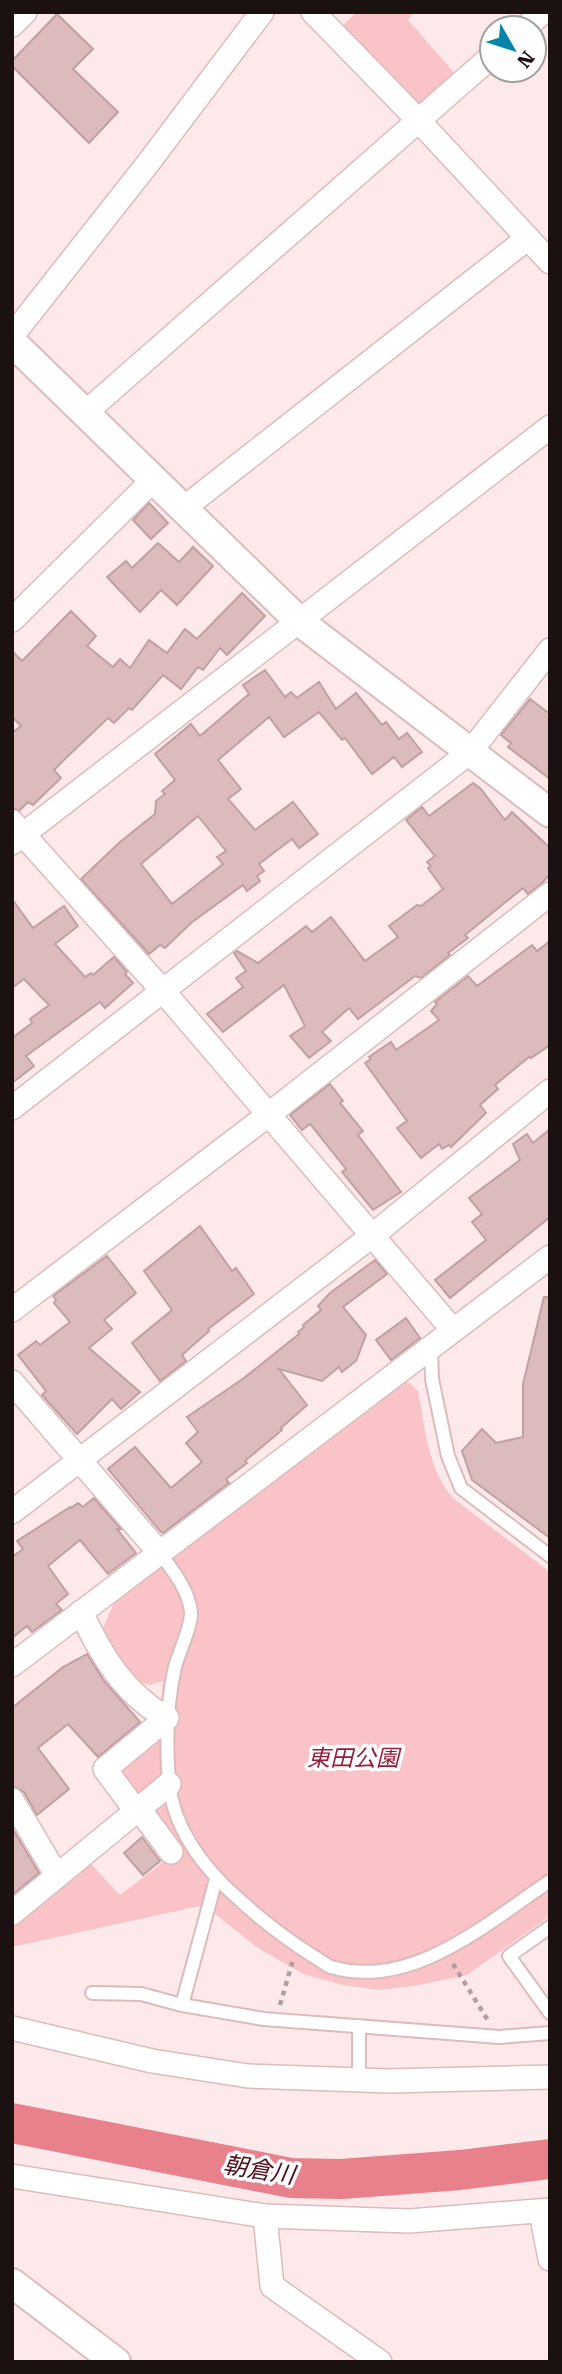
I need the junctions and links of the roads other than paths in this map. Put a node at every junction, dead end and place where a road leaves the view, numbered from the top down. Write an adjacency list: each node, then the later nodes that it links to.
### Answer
1 (25, 12): 4 (street)
2 (262, 12): 8 (street)
3 (313, 12): 6 (street)
4 (12, 26)
5 (478, 68): 6 (street)
6 (418, 120): 7 (street); 10 (street)
7 (541, 248): 13 (street)
8 (12, 336)
9 (12, 342): 10 (street)
10 (85, 413): 12 (street)
11 (550, 427): 15 (street)
12 (153, 480): 13 (street); 14 (street)
13 (184, 508): 15 (street)
14 (12, 620)
15 (300, 622): 17 (street); 19 (street)
16 (550, 650): 17 (street)
17 (470, 752): 18 (street); 21 (street)
18 (550, 813)
19 (16, 833): 21 (street)
20 (550, 894): 24 (street)
21 (163, 991): 23 (street); 24 (street)
22 (550, 1091): 25 (street)
23 (12, 1108)
24 (268, 1115): 25 (street); 27 (street)
25 (373, 1235): 28 (street); 31 (street)
26 (550, 1257): 28 (street)
27 (12, 1310)
28 (453, 1329): 29 (street)
29 (431, 1347): 33 (street); 34 (lane)
30 (12, 1382): 31 (street)
31 (79, 1460): 32 (street); 33 (street)
32 (12, 1512)
33 (159, 1552): 35 (street); 37 (lane)
34 (550, 1556)
35 (81, 1612): 36 (street); 37 (street)
36 (12, 1665)
37 (167, 1718): 38 (lane); 40 (street)
38 (169, 1784): 40 (street); 43 (lane)
39 (12, 1800): 42 (street)
40 (138, 1810): 41 (street); 42 (street)
41 (172, 1852)
42 (57, 1876): 45 (street)
43 (216, 1879): 44 (lane); 48 (lane)
44 (550, 1881)
45 (12, 1913)
46 (550, 1927): 49 (lane)
47 (92, 1993): 48 (lane)
48 (182, 2005): 50 (lane)
49 (550, 2013)
50 (359, 2026): 52 (lane); 54 (lane)
51 (12, 2028): 54 (street)
52 (550, 2033)
53 (550, 2077): 54 (street)
54 (359, 2080)
55 (12, 2176): 57 (street)
56 (545, 2211): 57 (street); 58 (street)
57 (265, 2216): 61 (street)
58 (550, 2259)
59 (12, 2283): 60 (street)
60 (116, 2362)
61 (380, 2362)

